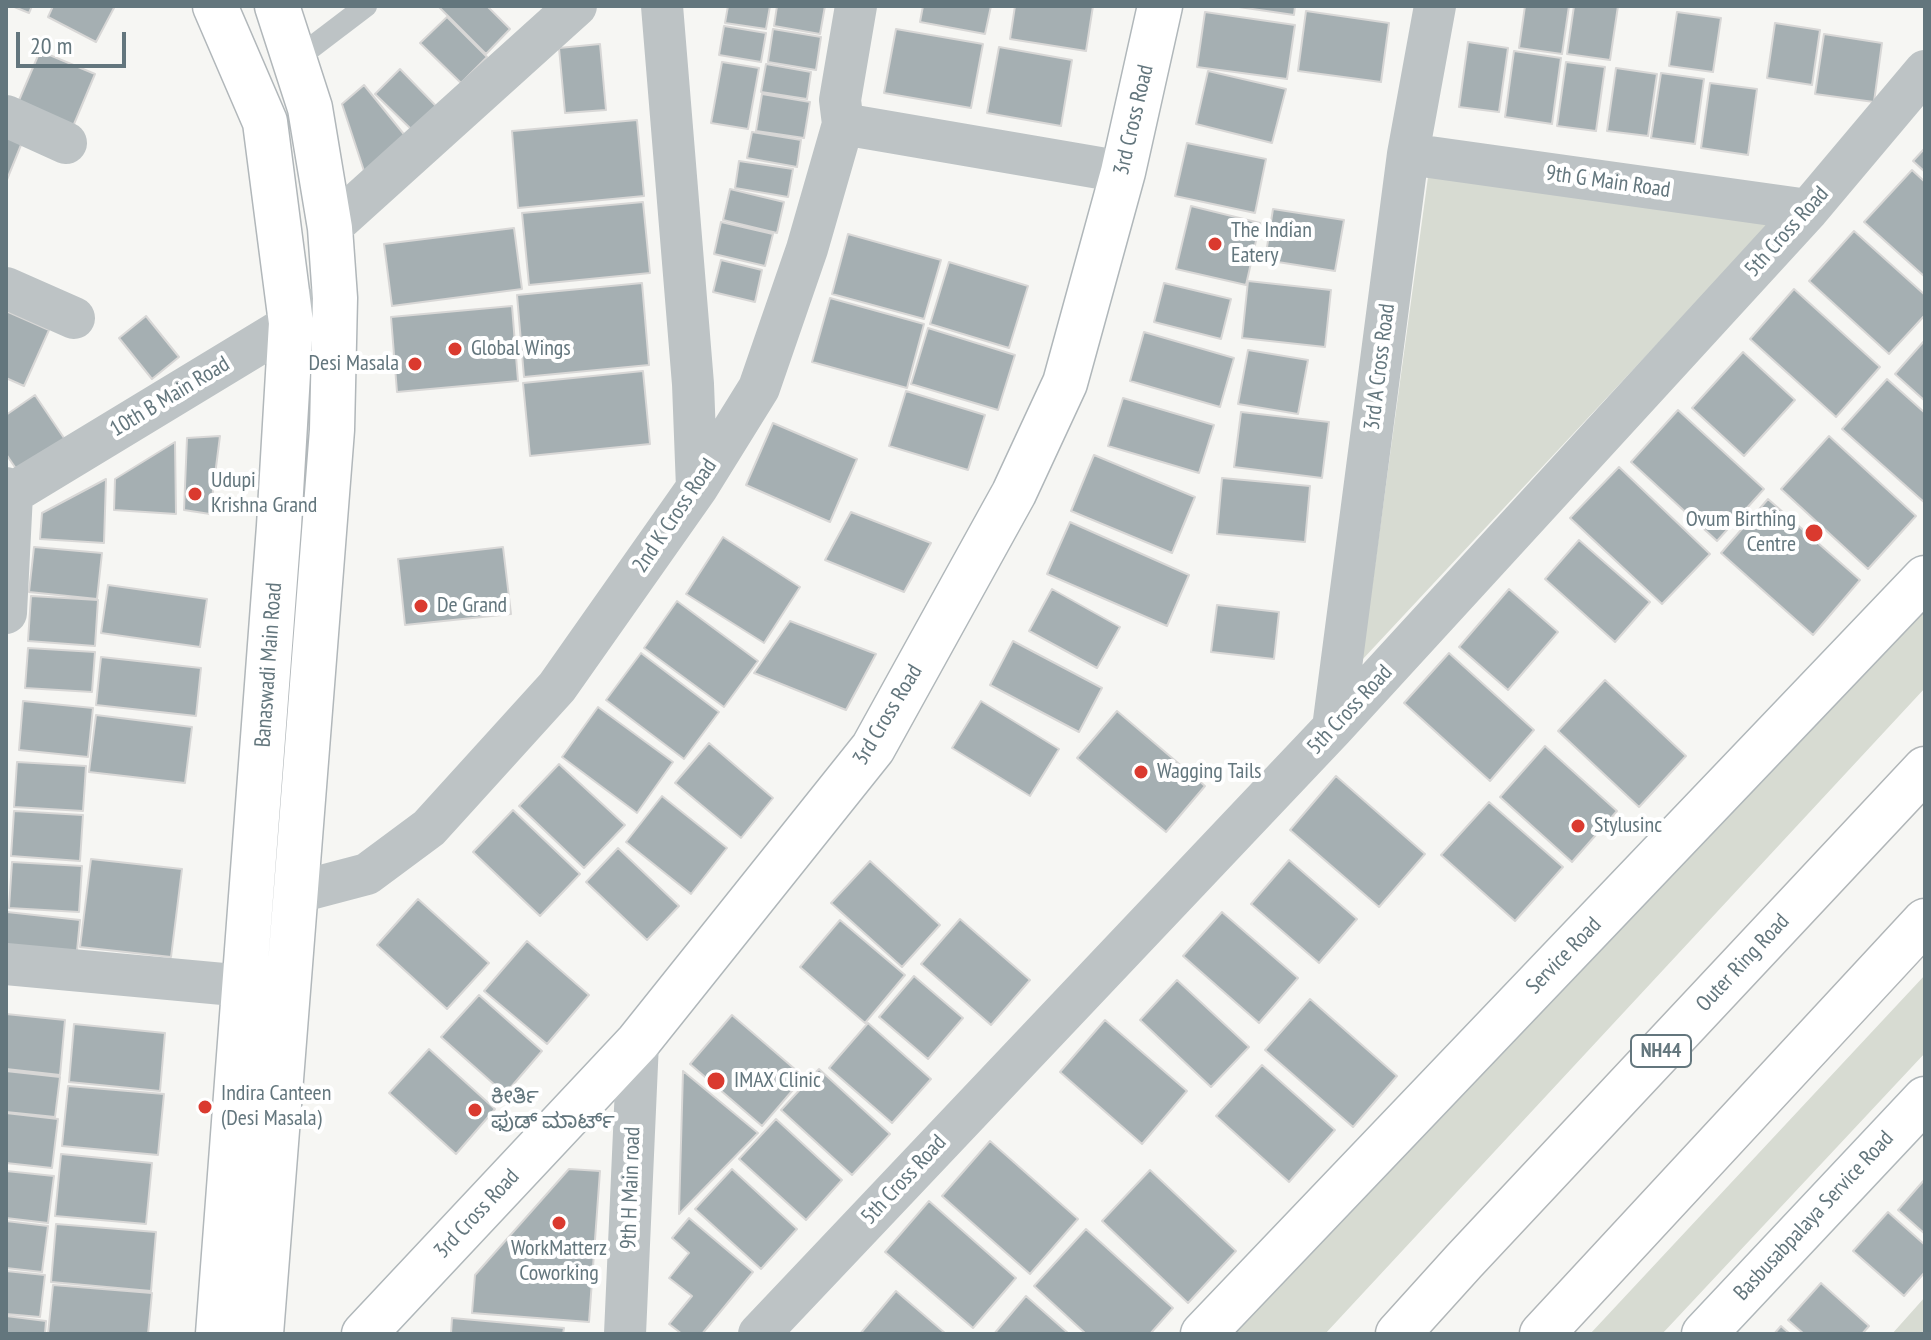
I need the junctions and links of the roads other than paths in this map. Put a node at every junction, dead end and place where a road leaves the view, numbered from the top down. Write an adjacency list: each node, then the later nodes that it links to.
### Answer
1 (215, 6): 21 (main road, Banaswadi Main Road)
2 (277, 6): 9 (main road, Banaswadi Main Road)
3 (366, 6): 9 (lane)
4 (576, 6): 17 (street)
5 (662, 6): 22 (street)
6 (856, 6): 12 (street, 2nd K Cross Road)
7 (1160, 6): 15 (main road, 3rd Cross Road)
8 (1435, 6): 14 (street, 3rd A Cross Road)
9 (295, 60): 17 (main road, Banaswadi Main Road)
10 (1925, 71): 16 (street, 5th Cross Road)
11 (6, 116): 13 (street)
12 (843, 124): 15 (street); 22 (street, 2nd K Cross Road)
13 (66, 143)
14 (1408, 154): 16 (street, 9th G Main Road); 26 (street, 3rd A Cross Road)
15 (1123, 172): 32 (main road, 3rd Cross Road)
16 (1808, 210): 26 (street, 5th Cross Road)
17 (330, 228): 19 (main road, Banaswadi Main Road)
18 (6, 288): 20 (street)
19 (335, 298): 21 (street, 10th B Main Road); 28 (main road, Banaswadi Main Road)
20 (74, 318)
21 (291, 323): 23 (street, 10th B Main Road); 31 (main road, Banaswadi Main Road)
22 (697, 488): 28 (street, 2nd K Cross Road)
23 (8, 493): 25 (street)
24 (1925, 578): 39 (main road, Service Road)
25 (6, 613)
26 (1333, 728): 38 (street, 5th Cross Road)
27 (1925, 769): 40 (main road, Outer Ring Road / NH44)
28 (295, 893): 35 (main road, Banaswadi Main Road)
29 (1925, 921): 41 (main road)
30 (6, 964): 31 (street)
31 (245, 986): 34 (main road, Banaswadi Main Road)
32 (638, 1042): 36 (main road, 3rd Cross Road); 37 (street, 9th H Main road)
33 (1925, 1099): 42 (main road, Basbusabpalaya Service Road)
34 (218, 1334)
35 (261, 1334)
36 (364, 1334)
37 (625, 1334)
38 (759, 1334)
39 (1203, 1334)
40 (1398, 1334)
41 (1542, 1334)
42 (1704, 1334)

